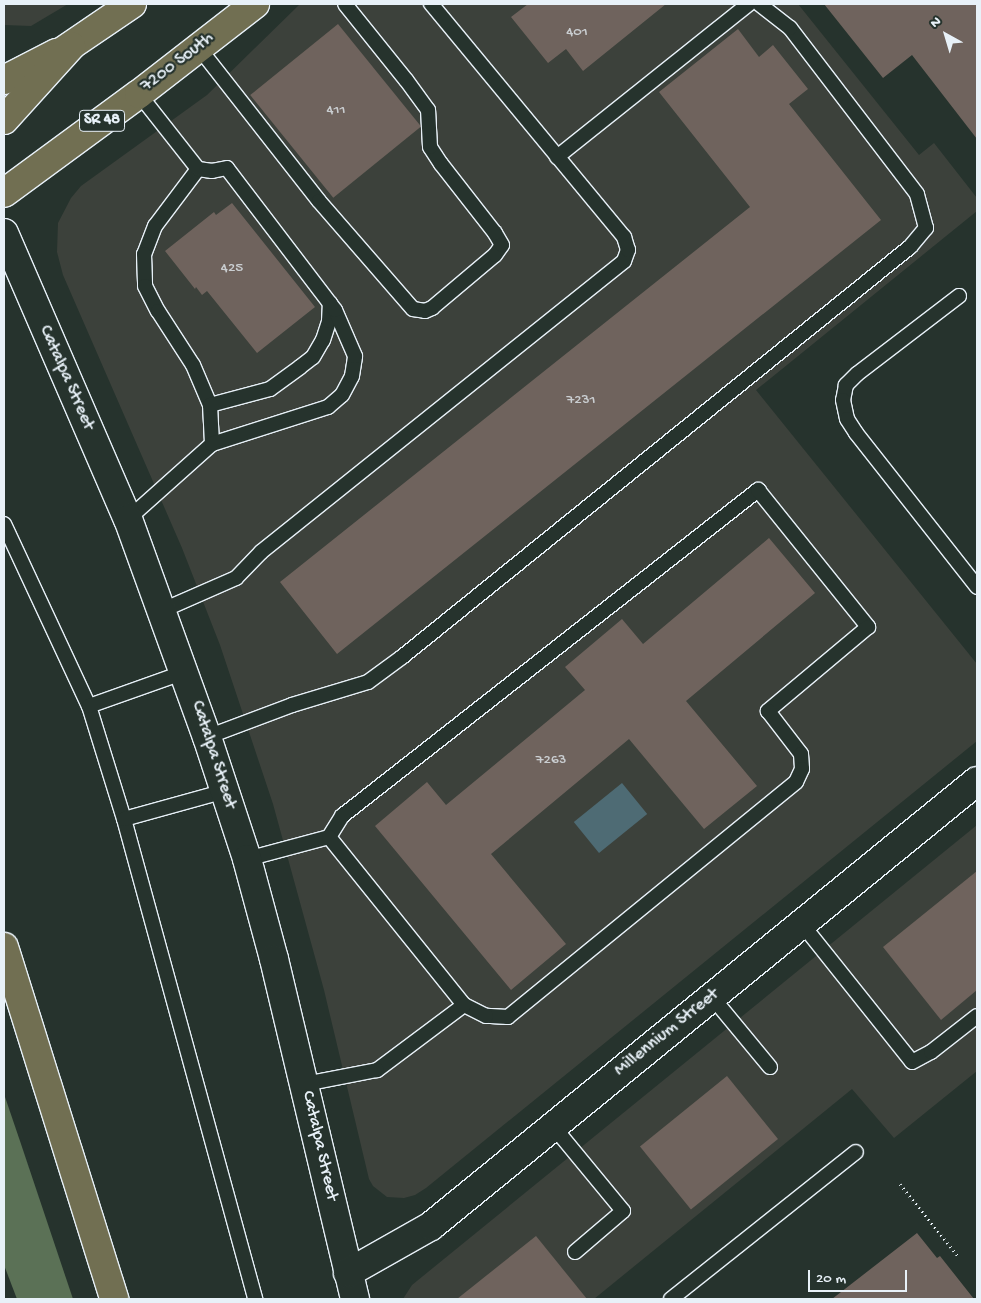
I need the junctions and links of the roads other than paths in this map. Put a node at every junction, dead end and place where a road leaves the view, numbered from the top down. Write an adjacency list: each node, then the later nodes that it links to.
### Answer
1 (132, 4): 7 (main road)
2 (255, 4): 8 (main road, 7200 South / SR 48)
3 (345, 4): 8 (lane)
4 (430, 4): 13 (lane)
5 (749, 4): 13 (lane)
6 (759, 4): 27 (lane)
7 (71, 46): 9 (main road); 10 (main road); 12 (main road)
8 (199, 48): 11 (main road, 7200 South / SR 48)
9 (4, 80)
10 (4, 90)
11 (139, 94): 14 (lane); 15 (main road, 7200 South / SR 48)
12 (4, 120)
13 (557, 157): 24 (lane)
14 (198, 169): 18 (lane); 19 (lane)
15 (4, 193)
16 (4, 233): 21 (street, Catalpa Street)
17 (959, 296): 23 (lane)
18 (330, 303): 19 (lane); 20 (lane)
19 (210, 405): 20 (lane)
20 (212, 444): 21 (lane)
21 (128, 519): 24 (street, Catalpa Street)
22 (4, 524): 26 (lane)
23 (977, 587)
24 (163, 610): 25 (street, Catalpa Street)
25 (185, 672): 26 (lane); 27 (street, Catalpa Street)
26 (89, 706): 30 (lane)
27 (207, 736): 29 (street, Catalpa Street)
28 (977, 781): 33 (street, Millennium Street)
29 (225, 791): 30 (lane); 32 (street, Catalpa Street)
30 (124, 819): 45 (lane)
31 (328, 837): 32 (lane); 36 (lane); 36 (lane)
32 (247, 859): 39 (street, Catalpa Street)
33 (802, 924): 35 (street, Millennium Street); 37 (lane)
34 (4, 947): 44 (main road)
35 (712, 997): 38 (lane); 40 (street, Millennium Street)
36 (464, 1004): 39 (lane)
37 (977, 1016)
38 (770, 1067)
39 (305, 1084): 43 (street, Catalpa Street)
40 (553, 1126): 42 (lane); 43 (street, Millennium Street)
41 (856, 1152): 47 (lane)
42 (575, 1252)
43 (348, 1273): 46 (street, Catalpa Street)
44 (114, 1299)
45 (255, 1299)
46 (354, 1299)
47 (671, 1299)

